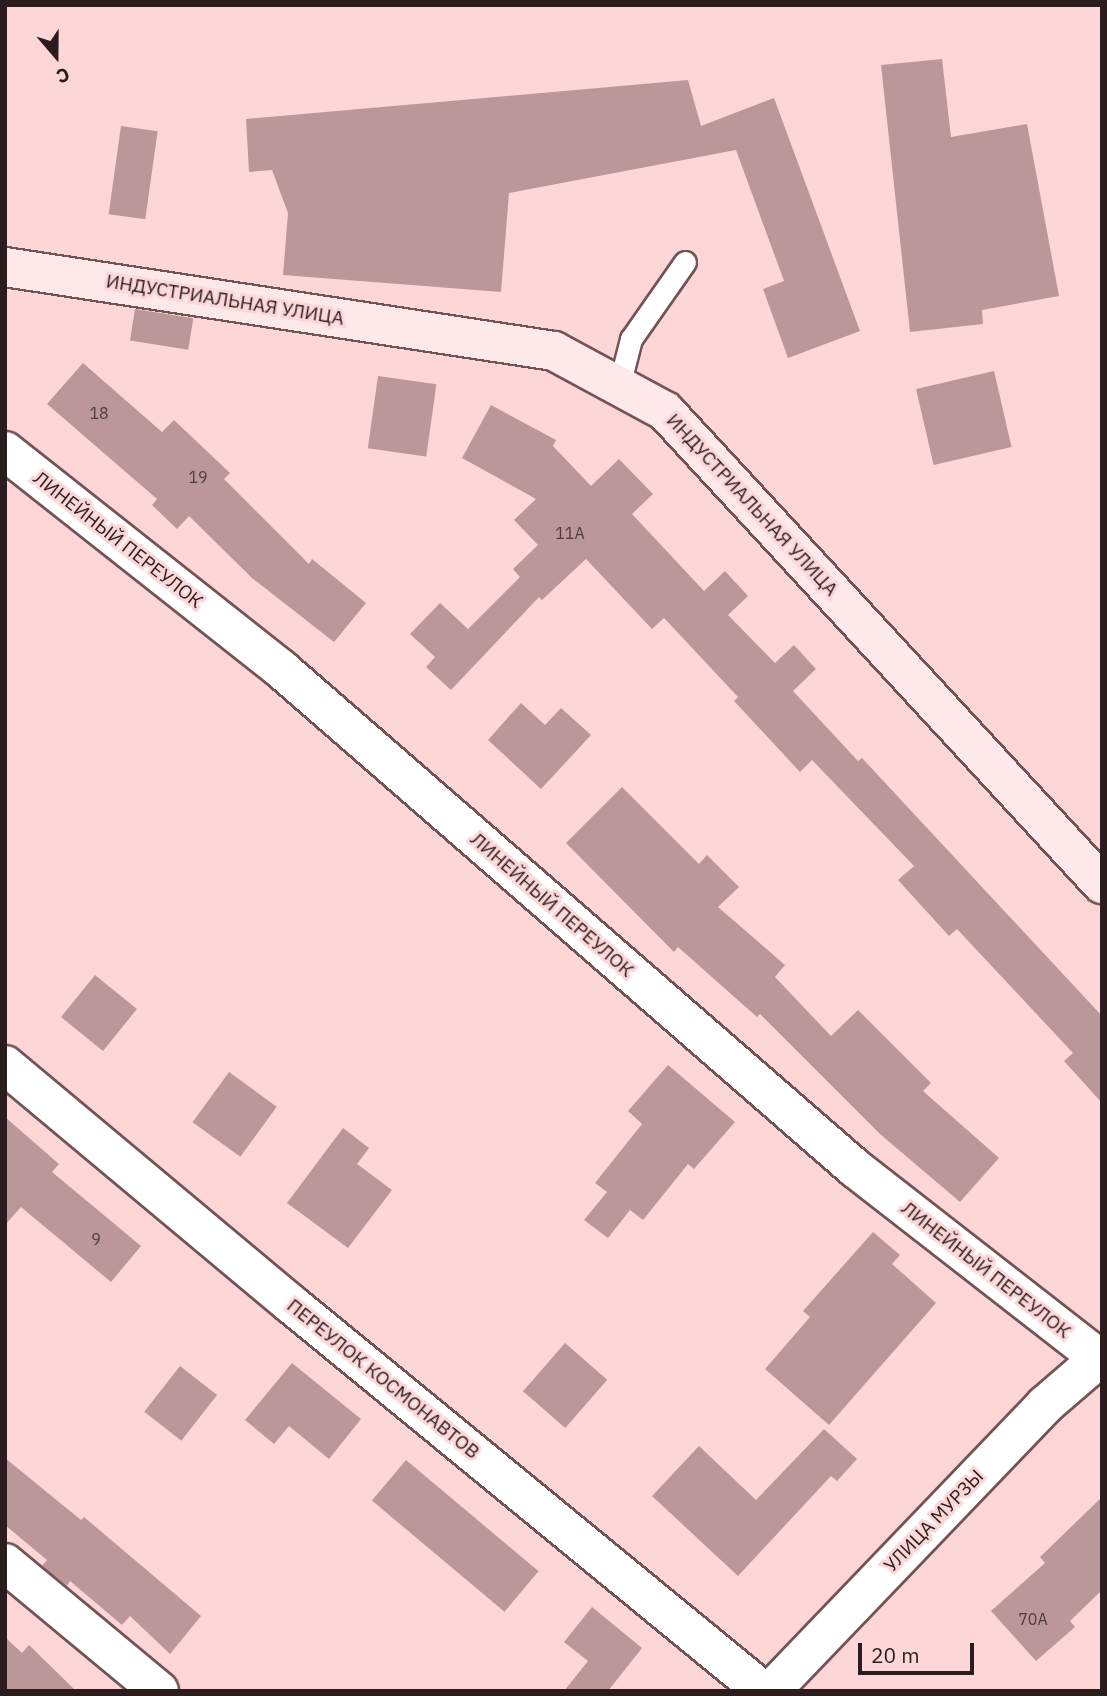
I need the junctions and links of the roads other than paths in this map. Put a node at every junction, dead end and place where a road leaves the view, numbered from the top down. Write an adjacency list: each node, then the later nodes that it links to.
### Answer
1 (685, 262): 3 (lane)
2 (5, 267): 3 (street, ИНДУСТРИАЛЬНАЯ УЛИЦА)
3 (619, 386): 5 (street, ИНДУСТРИАЛЬНАЯ УЛИЦА)
4 (5, 451): 7 (street, ЛИНЕЙНЫЙ ПЕРЕУЛОК)
5 (1102, 884)
6 (5, 1065): 10 (street, ПЕРЕУЛОК КОСМОНАВТОВ)
7 (1100, 1357): 11 (street, УЛИЦА МУРЗЫ)
8 (5, 1563): 9 (street)
9 (159, 1691)
10 (763, 1691)
11 (771, 1691)

